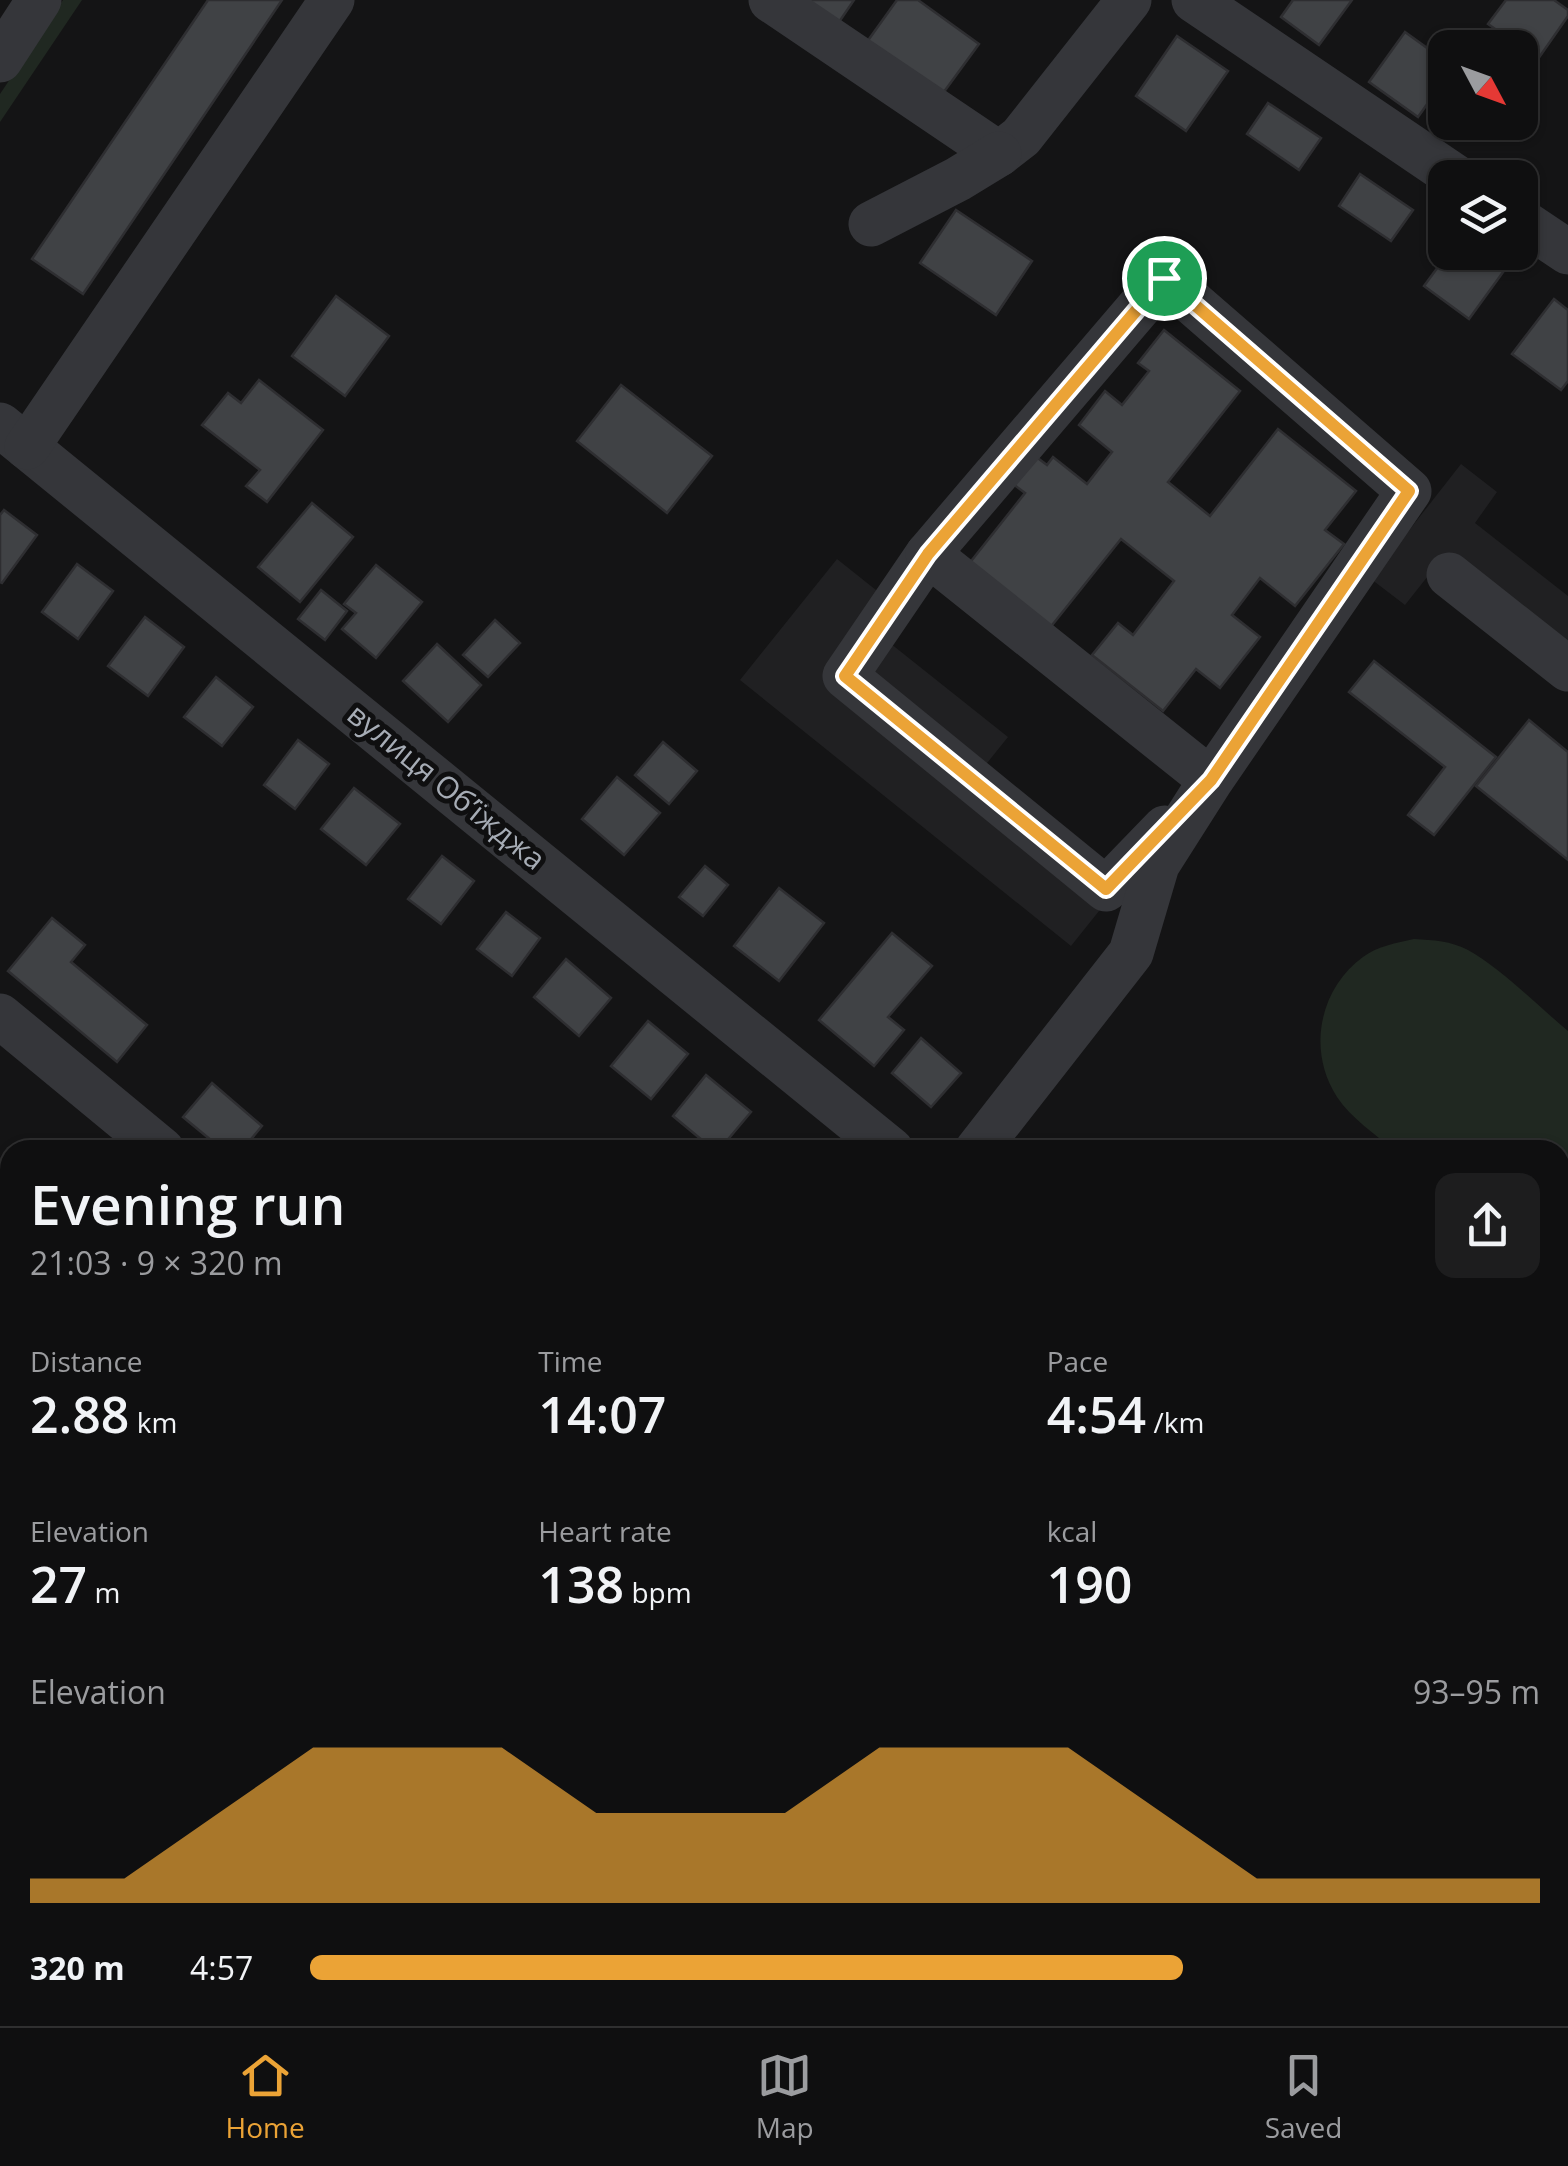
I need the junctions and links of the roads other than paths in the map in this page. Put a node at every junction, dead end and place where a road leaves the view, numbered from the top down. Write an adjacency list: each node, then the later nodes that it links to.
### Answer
1 (39, 0): 6 (street)
2 (332, 0): 12 (street)
3 (772, 0): 7 (street)
4 (1129, 0): 7 (street)
5 (1194, 0): 8 (street)
6 (0, 60)
7 (998, 154): 9 (street)
8 (1430, 160)
9 (870, 224)
10 (1538, 232): 11 (street)
11 (1568, 252)
12 (13, 436): 19 (street, вулиця Обʼїжджа)
13 (928, 554): 16 (street); 16 (street); 16 (street)
14 (1449, 575): 15 (street)
15 (1568, 668)
16 (1211, 780): 20 (street)
17 (0, 1016): 18 (street)
18 (150, 1140)
19 (879, 1140)
20 (985, 1140)

